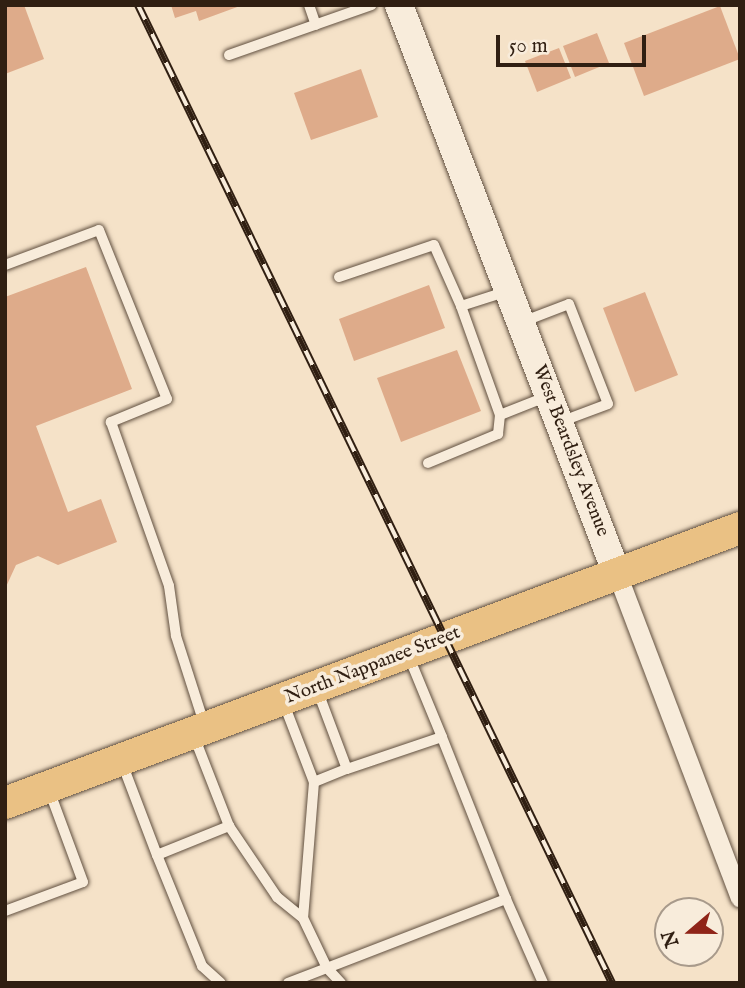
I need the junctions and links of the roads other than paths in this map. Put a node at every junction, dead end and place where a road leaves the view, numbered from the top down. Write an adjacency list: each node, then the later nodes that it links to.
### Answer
1 (309, 5): 4 (lane)
2 (372, 5): 4 (lane)
3 (399, 5): 8 (main road, West Beardsley Avenue)
4 (316, 25): 5 (lane)
5 (229, 55)
6 (5, 265): 20 (lane)
7 (339, 277): 9 (lane)
8 (509, 291): 9 (lane); 10 (main road, West Beardsley Avenue)
9 (461, 306): 12 (lane)
10 (521, 322): 11 (main road, West Beardsley Avenue); 13 (lane)
11 (549, 395): 12 (lane); 13 (main road, West Beardsley Avenue)
12 (500, 415): 14 (lane)
13 (559, 423): 16 (main road, West Beardsley Avenue)
14 (428, 463)
15 (740, 528): 16 (main road, North Nappanee Street)
16 (617, 574): 17 (main road, North Nappanee Street); 29 (street, West Beardsley Avenue)
17 (407, 654): 18 (main road, North Nappanee Street); 21 (lane)
18 (316, 686): 19 (main road, North Nappanee Street); 23 (lane)
19 (282, 699): 20 (main road, North Nappanee Street); 24 (lane)
20 (199, 730): 22 (main road, North Nappanee Street); 27 (lane)
21 (442, 737): 23 (lane); 30 (lane)
22 (121, 759): 25 (main road, North Nappanee Street); 28 (lane)
23 (347, 769): 24 (lane)
24 (314, 782): 32 (lane)
25 (47, 787): 26 (main road, North Nappanee Street); 31 (lane)
26 (5, 803)
27 (229, 826): 28 (lane); 32 (lane)
28 (157, 855): 34 (lane)
29 (740, 897)
30 (506, 899): 33 (lane); 37 (lane)
31 (5, 911)
32 (303, 918): 33 (lane)
33 (327, 968): 35 (lane); 36 (lane)
34 (221, 983)
35 (288, 983)
36 (341, 983)
37 (543, 983)

